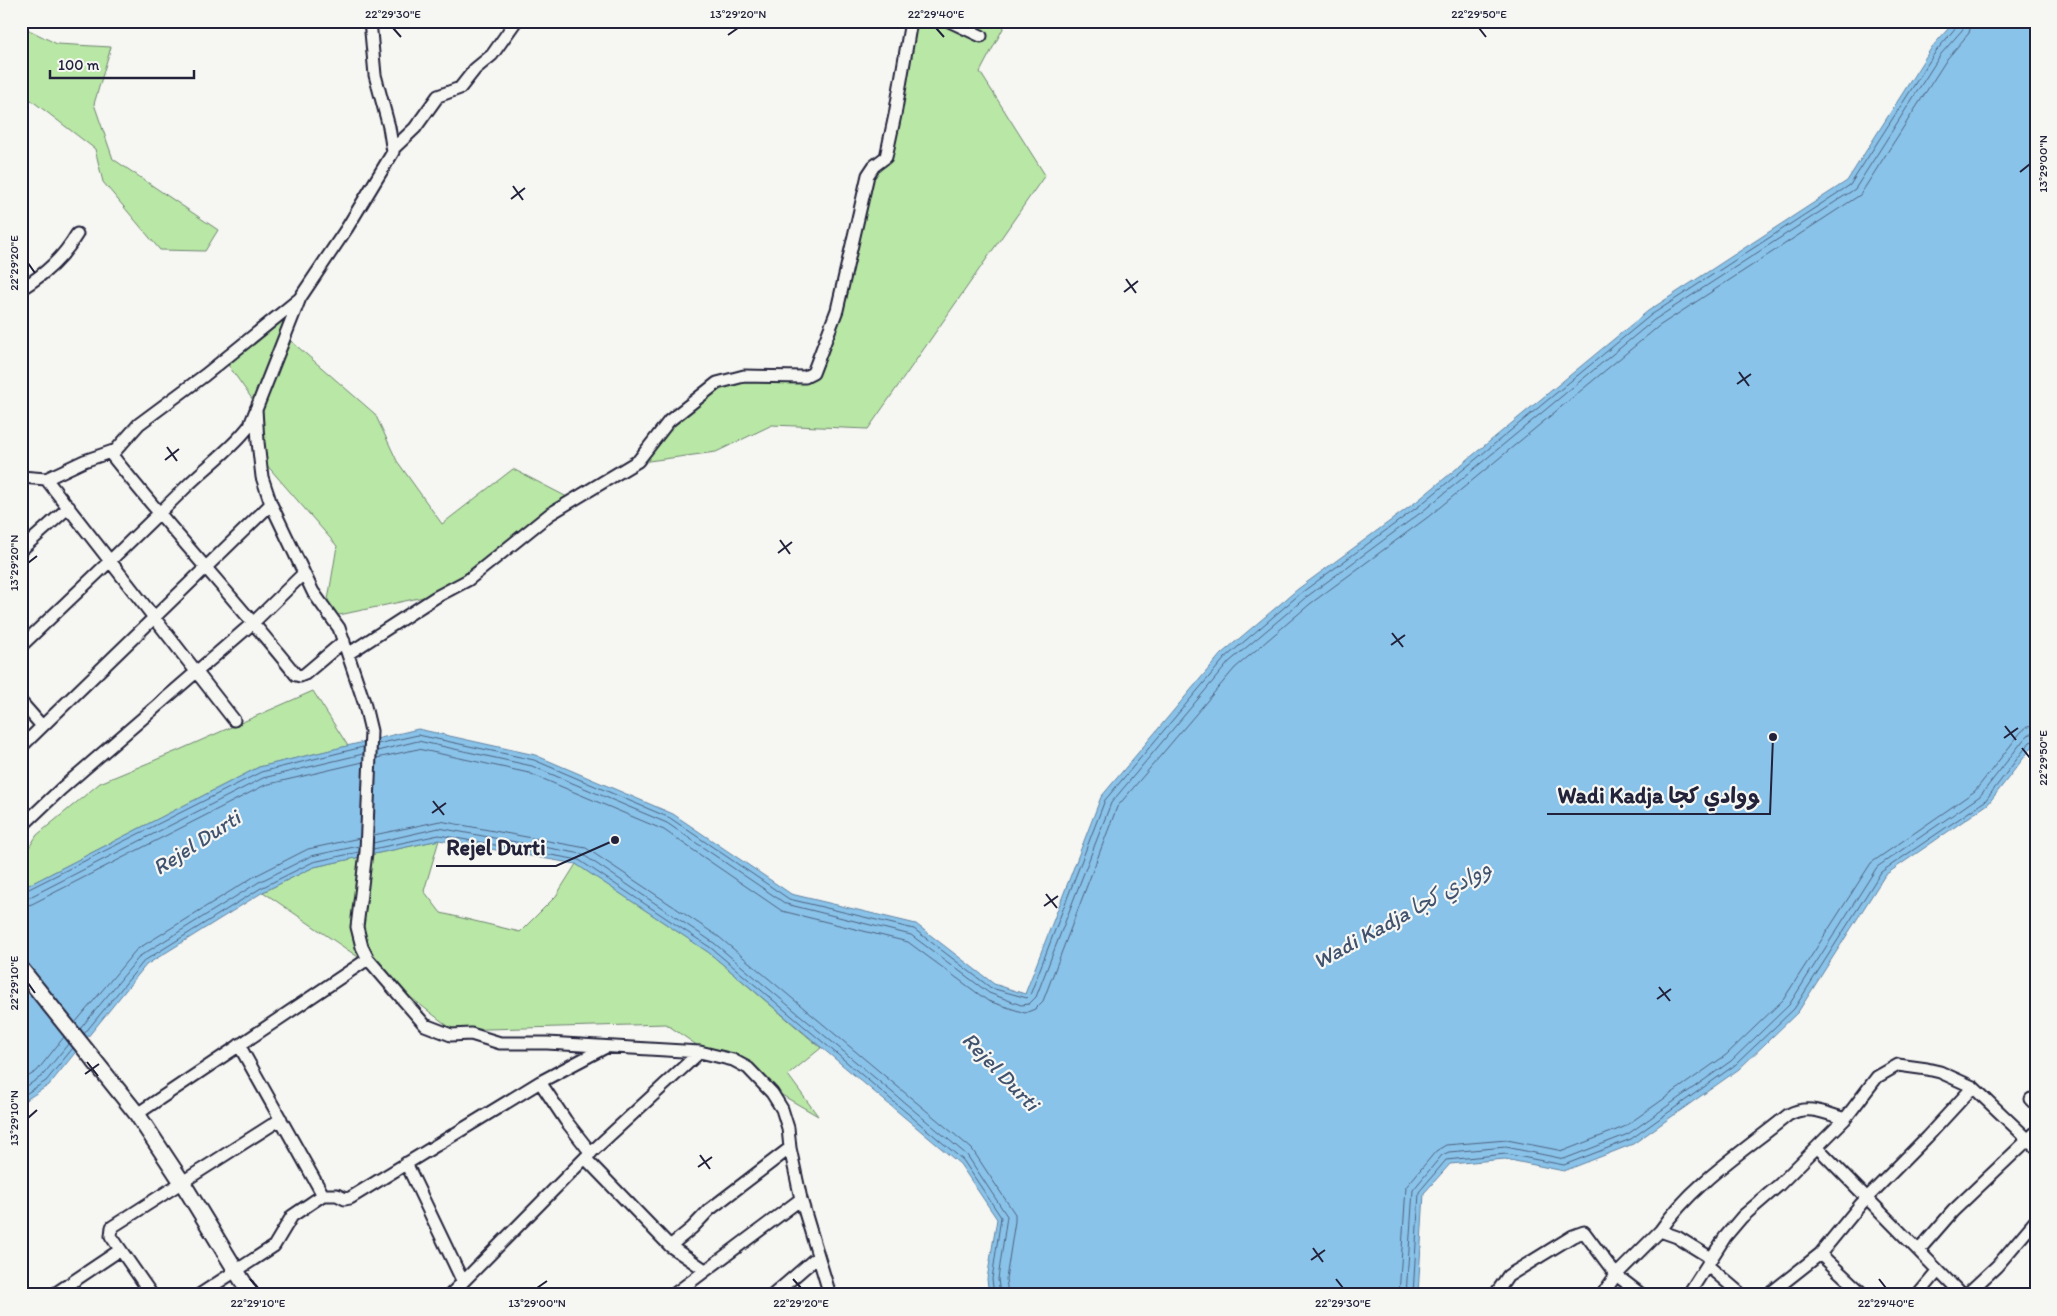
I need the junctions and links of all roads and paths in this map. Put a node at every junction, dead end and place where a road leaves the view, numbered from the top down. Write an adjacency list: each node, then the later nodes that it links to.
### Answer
1 (370, 21): 6 (street)
2 (516, 21): 6 (street)
3 (911, 21): 25 (street)
4 (949, 21): 5 (street)
5 (981, 36)
6 (394, 148): 9 (street)
7 (77, 234): 8 (street)
8 (21, 289)
9 (300, 298): 10 (street); 11 (street)
10 (256, 409): 14 (street); 16 (street)
11 (110, 453): 13 (street); 16 (street)
12 (21, 477): 13 (street)
13 (46, 479): 15 (street)
14 (271, 504): 19 (street); 20 (street)
15 (69, 507): 17 (street); 18 (street)
16 (158, 514): 18 (street); 19 (street)
17 (21, 550)
18 (110, 563): 21 (street); 24 (street)
19 (204, 568): 21 (street); 22 (street)
20 (304, 573): 22 (street); 23 (street)
21 (153, 617): 26 (street); 29 (street)
22 (254, 622): 23 (street); 26 (street)
23 (344, 641): 25 (street)
24 (21, 646)
25 (348, 654): 32 (street)
26 (197, 673): 28 (street); 31 (street)
27 (21, 702): 29 (street)
28 (234, 720)
29 (42, 726): 30 (street)
30 (21, 747)
31 (21, 827)
32 (368, 959): 34 (street); 35 (street)
33 (21, 969): 39 (street)
34 (239, 1045): 39 (street); 40 (street)
35 (607, 1046): 36 (street); 37 (street)
36 (700, 1052): 44 (street); 45 (street)
37 (540, 1082): 45 (street); 46 (street)
38 (1973, 1087): 41 (street); 42 (street); 49 (street)
39 (137, 1114): 47 (street)
40 (281, 1119): 47 (street); 48 (street)
41 (1845, 1119): 43 (street); 52 (street)
42 (2033, 1139): 55 (street)
43 (1817, 1147): 49 (street); 58 (street)
44 (790, 1148): 50 (street); 53 (street)
45 (588, 1155): 53 (street); 63 (street)
46 (406, 1163): 48 (street); 63 (street)
47 (182, 1182): 54 (street); 60 (street)
48 (323, 1194): 60 (street)
49 (1867, 1198): 55 (street); 56 (street)
50 (801, 1199): 57 (street); 59 (street)
51 (2036, 1220): 81 (street)
52 (1660, 1231): 58 (street); 62 (street)
53 (670, 1246): 59 (street)
54 (120, 1250): 64 (street); 65 (street)
55 (1920, 1250): 61 (street)
56 (1820, 1254): 77 (street); 78 (street)
57 (817, 1257): 70 (street); 71 (street)
58 (1709, 1262): 75 (street); 76 (street)
59 (705, 1270): 69 (street)
60 (237, 1271): 66 (street); 67 (street)
61 (1938, 1271): 79 (street); 80 (street)
62 (1616, 1275): 72 (street); 73 (street); 74 (street)
63 (463, 1282): 68 (street)
64 (53, 1295)
65 (152, 1295)
66 (199, 1295)
67 (251, 1295)
68 (450, 1295)
69 (673, 1295)
70 (773, 1295)
71 (830, 1295)
72 (1495, 1295)
73 (1602, 1295)
74 (1642, 1295)
75 (1688, 1295)
76 (1742, 1295)
77 (1768, 1295)
78 (1864, 1295)
79 (1918, 1295)
80 (1962, 1295)
81 (1966, 1295)

